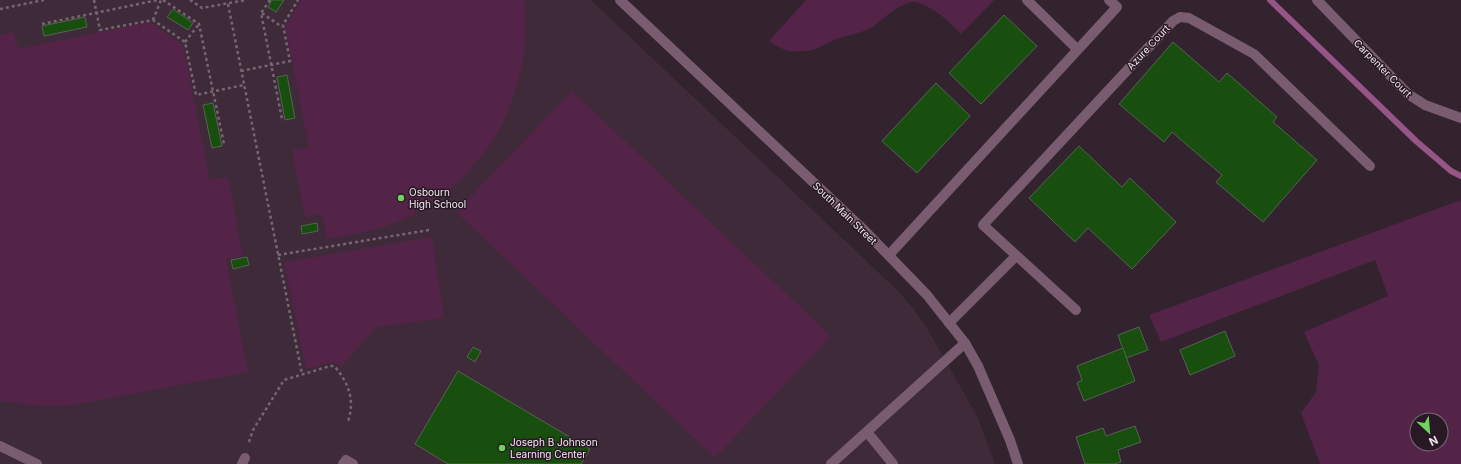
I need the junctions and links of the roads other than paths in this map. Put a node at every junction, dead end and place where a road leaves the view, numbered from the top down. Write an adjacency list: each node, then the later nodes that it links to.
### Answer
1 (620, 0): 8 (street, South Main Street)
2 (1027, 0): 5 (street)
3 (1109, 0): 5 (street)
4 (1317, 0): 6 (street, Carpenter Court)
5 (1078, 49): 8 (street)
6 (1461, 118)
7 (1370, 166): 9 (street, Azure Court)
8 (889, 255): 11 (street, South Main Street)
9 (1016, 256): 10 (street, Azure Court); 11 (street)
10 (1076, 310)
11 (949, 323): 12 (street, South Main Street)
12 (965, 343): 13 (street); 20 (street, South Main Street)
13 (867, 432): 18 (street); 19 (street)
14 (0, 446): 15 (street)
15 (37, 464)
16 (343, 464): 17 (street)
17 (353, 464)
18 (831, 464)
19 (893, 464)
20 (1018, 464)

